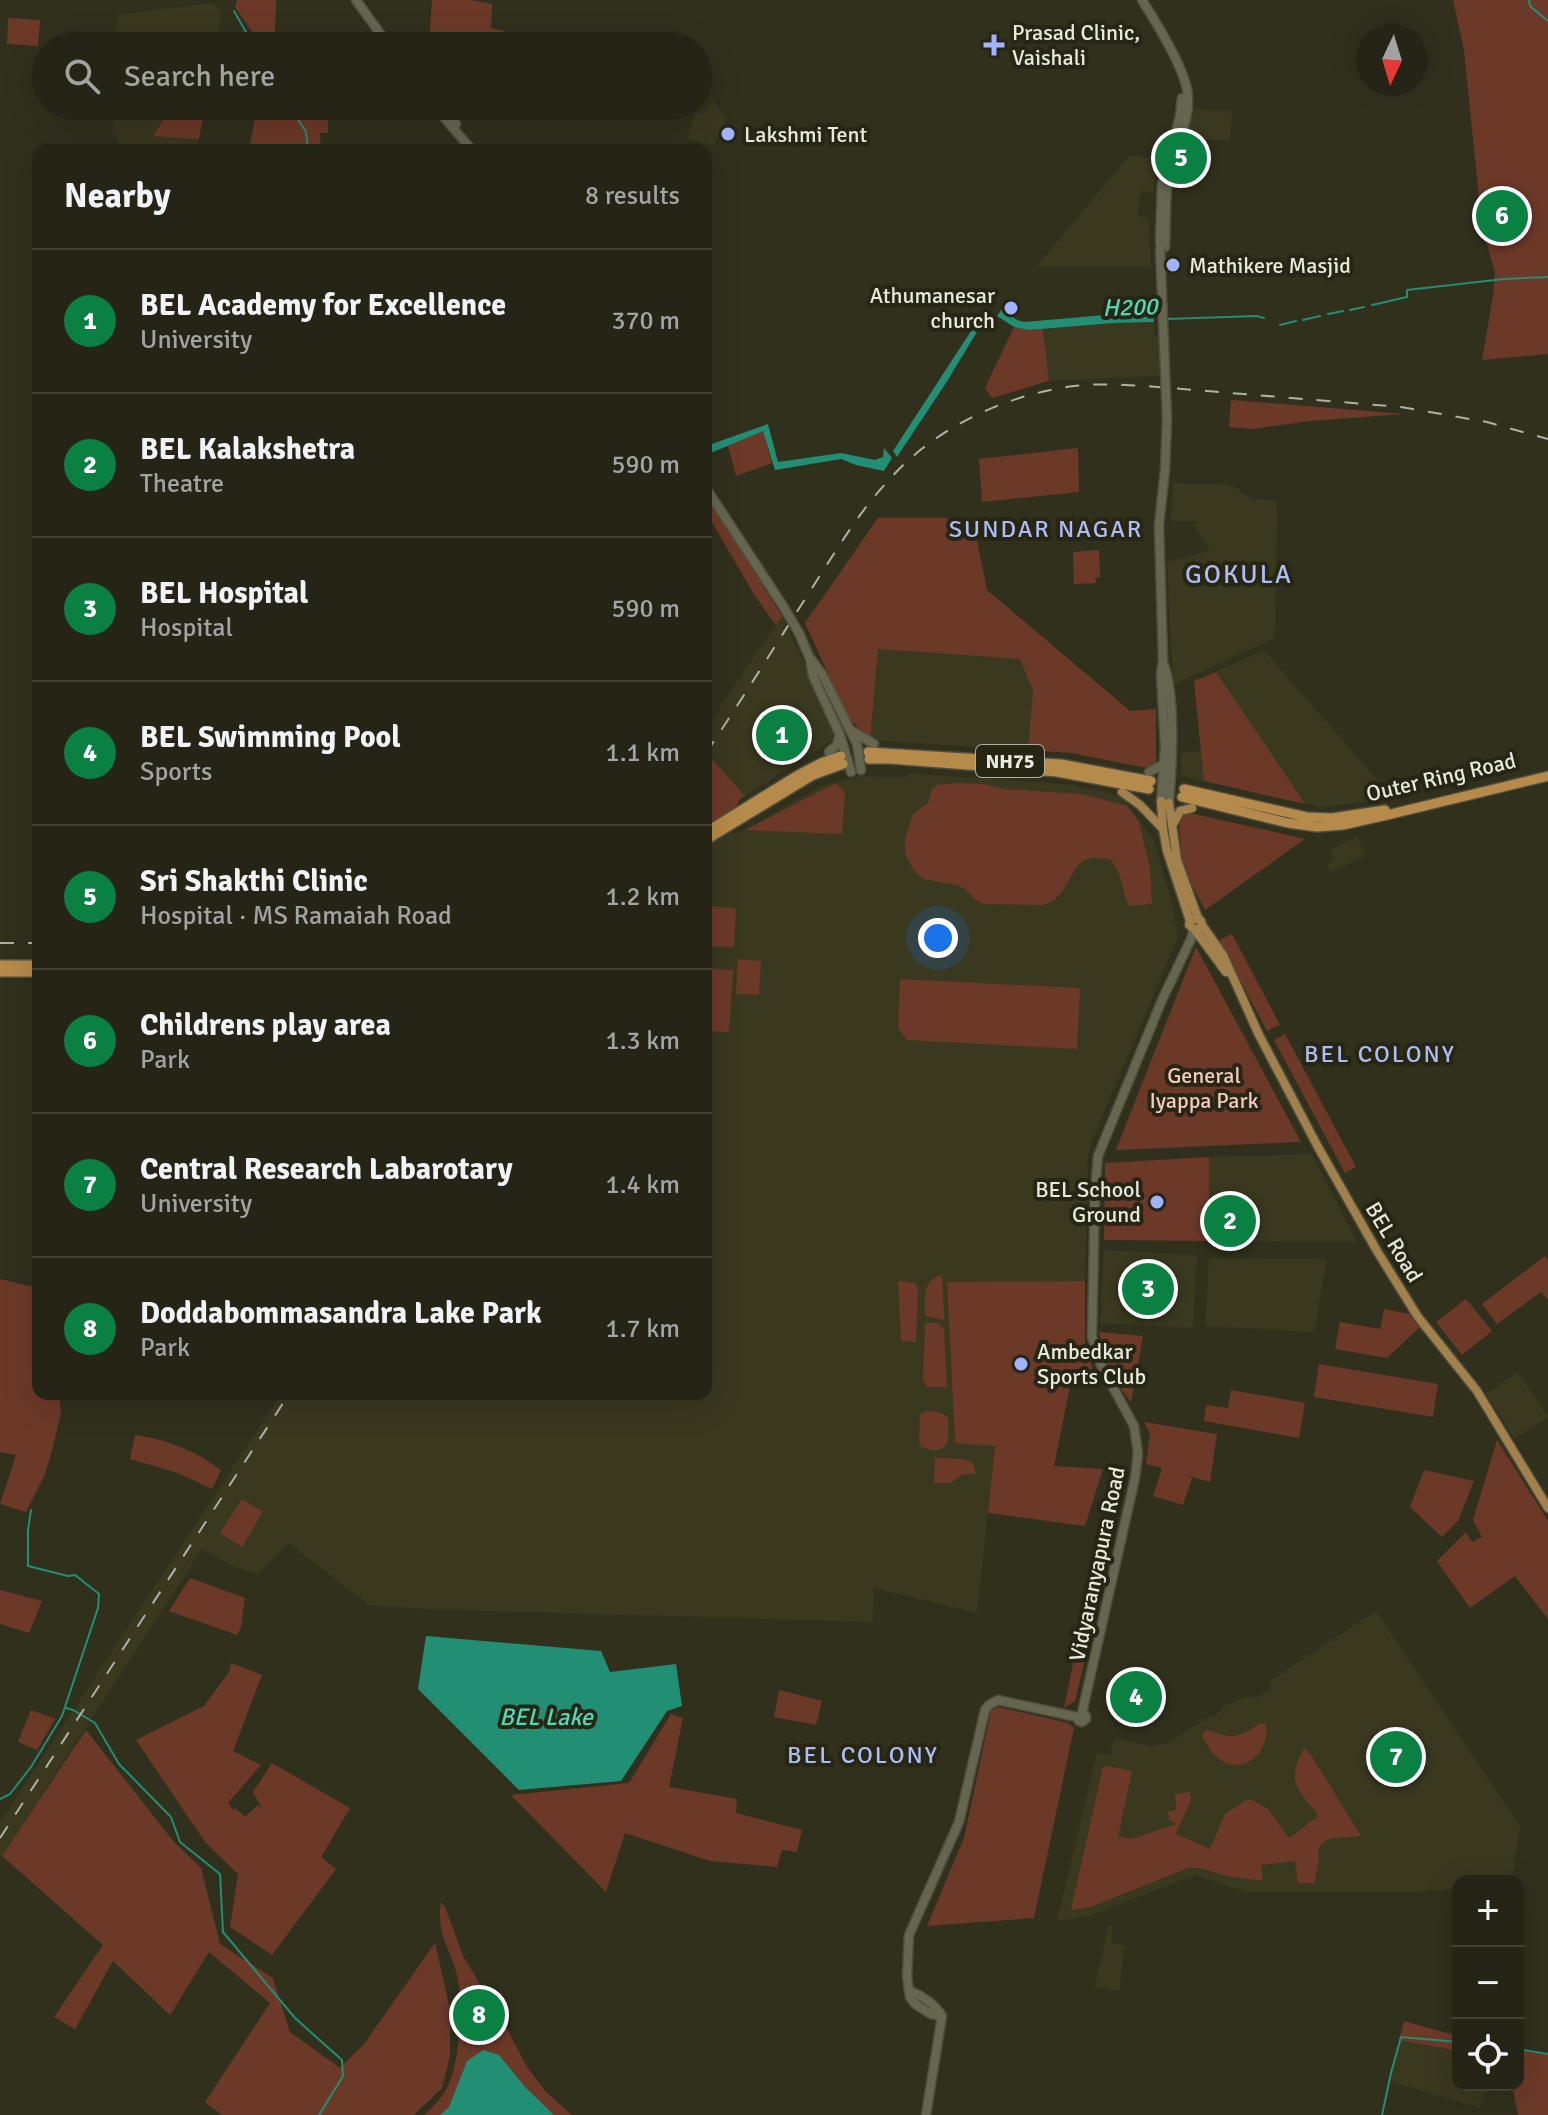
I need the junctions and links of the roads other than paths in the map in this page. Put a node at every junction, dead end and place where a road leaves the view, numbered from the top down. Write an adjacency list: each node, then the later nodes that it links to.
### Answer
1 (356, 0): 4 (main road)
2 (362, 0): 5 (main road)
3 (1140, 0): 12 (main road, bridge)
4 (378, 32)
5 (383, 32)
6 (448, 120): 8 (main road)
7 (452, 120): 8 (main road)
8 (460, 132): 9 (main road)
9 (470, 144)
10 (712, 497): 11 (main road, bridge)
11 (810, 659): 13 (main road); 14 (main road)
12 (1163, 661): 18 (main road); 21 (main road)
13 (849, 728): 16 (main road); 19 (main road)
14 (840, 735): 15 (main road); 17 (main road)
15 (829, 752)
16 (870, 752): 22 (highway, NH75)
17 (845, 764): 26 (highway)
18 (1164, 764): 21 (main road); 22 (main road)
19 (861, 770)
20 (1548, 773): 24 (highway, Outer Ring Road)
21 (1167, 777): 27 (main road, BEL Road)
22 (1150, 781)
23 (1122, 792): 27 (main road)
24 (1183, 793)
25 (1192, 808): 27 (main road)
26 (738, 816): 28 (highway); 29 (highway)
27 (1167, 828): 30 (main road, BEL Road)
28 (712, 829)
29 (712, 836)
30 (1194, 925): 35 (main road, BEL Road); 36 (main road, Vidyaranyapura Road)
31 (0, 965): 32 (highway)
32 (32, 965)
33 (0, 972): 34 (highway)
34 (32, 972)
35 (1548, 1508)
36 (926, 2115)

